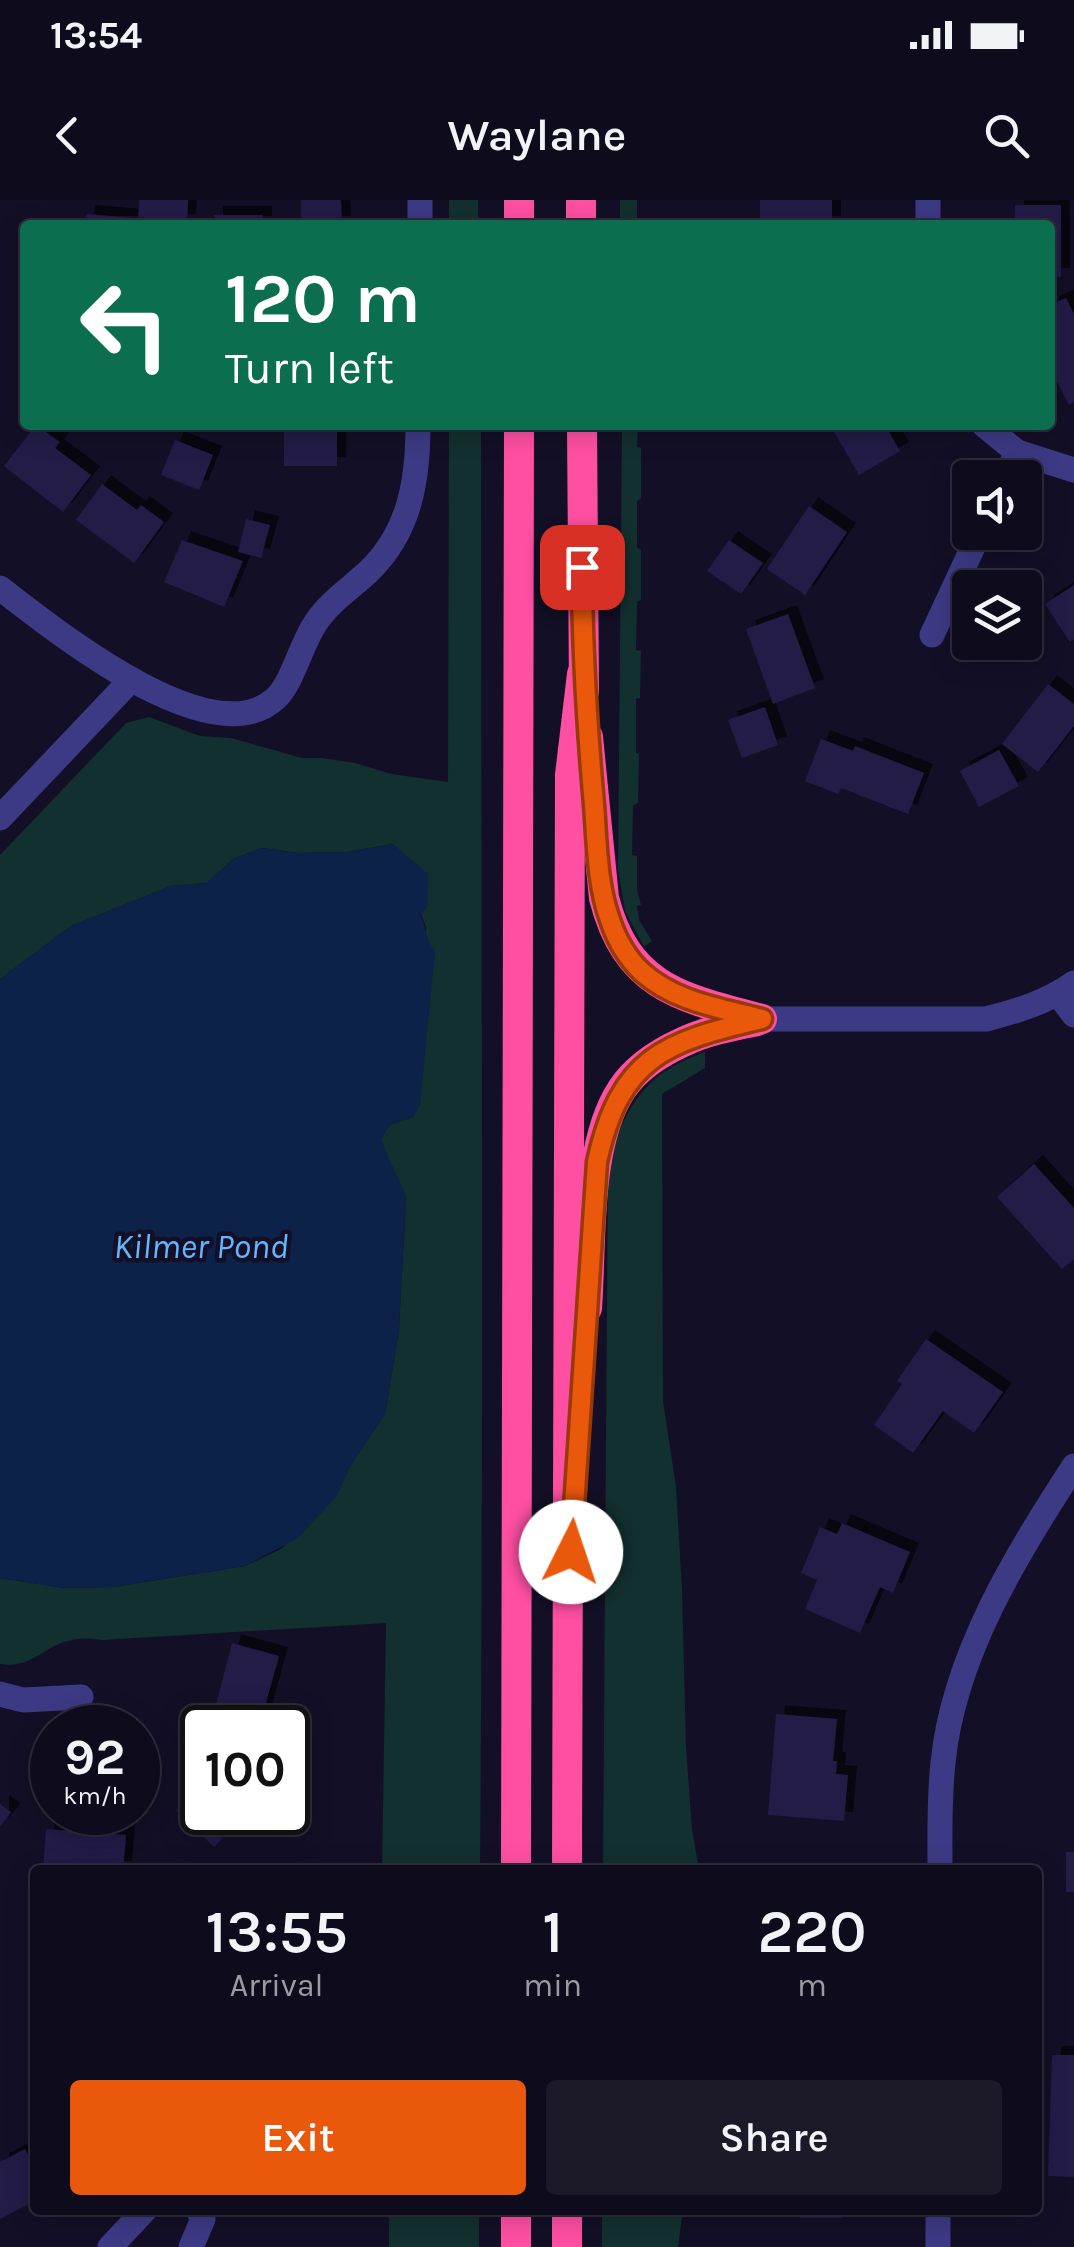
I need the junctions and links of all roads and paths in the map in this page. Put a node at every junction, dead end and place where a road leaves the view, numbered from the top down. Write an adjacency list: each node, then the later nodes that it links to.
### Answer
1 (418, 430): 12 (street)
2 (519, 430): 20 (highway)
3 (582, 430): 11 (highway)
4 (990, 430): 5 (street)
5 (1017, 452): 6 (street); 7 (street)
6 (1013, 460)
7 (1074, 470)
8 (972, 550): 10 (street)
9 (0, 588): 12 (street)
10 (932, 635)
11 (582, 674): 15 (highway); 17 (highway)
12 (130, 681): 13 (street)
13 (0, 818)
14 (1069, 998): 15 (street)
15 (762, 1019): 17 (highway)
16 (1074, 1466): 22 (street)
17 (568, 1590): 21 (highway)
18 (0, 1694): 19 (street)
19 (82, 1697)
20 (516, 1865)
21 (567, 1865)
22 (940, 1865)
23 (141, 2215): 28 (street)
24 (201, 2215): 29 (street)
25 (516, 2215): 30 (highway)
26 (567, 2215): 31 (highway)
27 (938, 2215): 32 (street)
28 (110, 2247)
29 (191, 2247)
30 (516, 2247)
31 (567, 2247)
32 (938, 2247)

